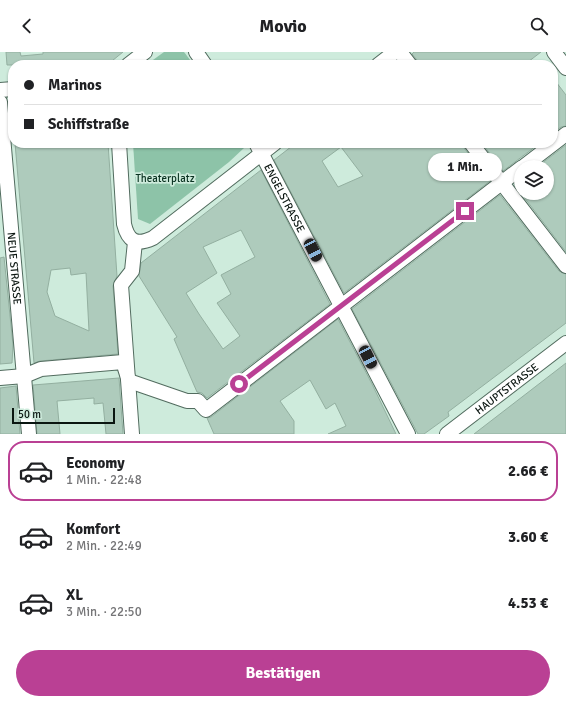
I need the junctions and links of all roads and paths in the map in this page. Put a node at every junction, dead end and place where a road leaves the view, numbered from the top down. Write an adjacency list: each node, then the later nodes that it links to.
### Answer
1 (145, 52): 6 (street)
2 (196, 52): 7 (street)
3 (395, 52): 8 (street)
4 (400, 52): 9 (street)
5 (554, 52): 10 (street)
6 (135, 60)
7 (202, 60)
8 (385, 60)
9 (406, 60)
10 (566, 68)
11 (0, 102): 25 (street, NEUE STRASSE)
12 (566, 134): 13 (street)
13 (558, 140)
14 (119, 148): 21 (street)
15 (259, 148): 21 (street); 23 (street, ENGELSTRASSE)
16 (475, 148): 20 (street)
17 (548, 148): 18 (street)
18 (532, 160)
19 (514, 174): 20 (street)
20 (502, 183): 22 (street); 23 (street)
21 (135, 242): 27 (street)
22 (566, 266)
23 (342, 306): 27 (street); 30 (street, ENGELSTRASSE)
24 (566, 343): 31 (street, HAUPTSTRASSE)
25 (24, 376): 26 (street); 27 (street); 28 (street, NEUE STRASSE)
26 (0, 378)
27 (129, 381): 29 (street)
28 (29, 434)
29 (132, 434)
30 (408, 434)
31 (447, 434)

